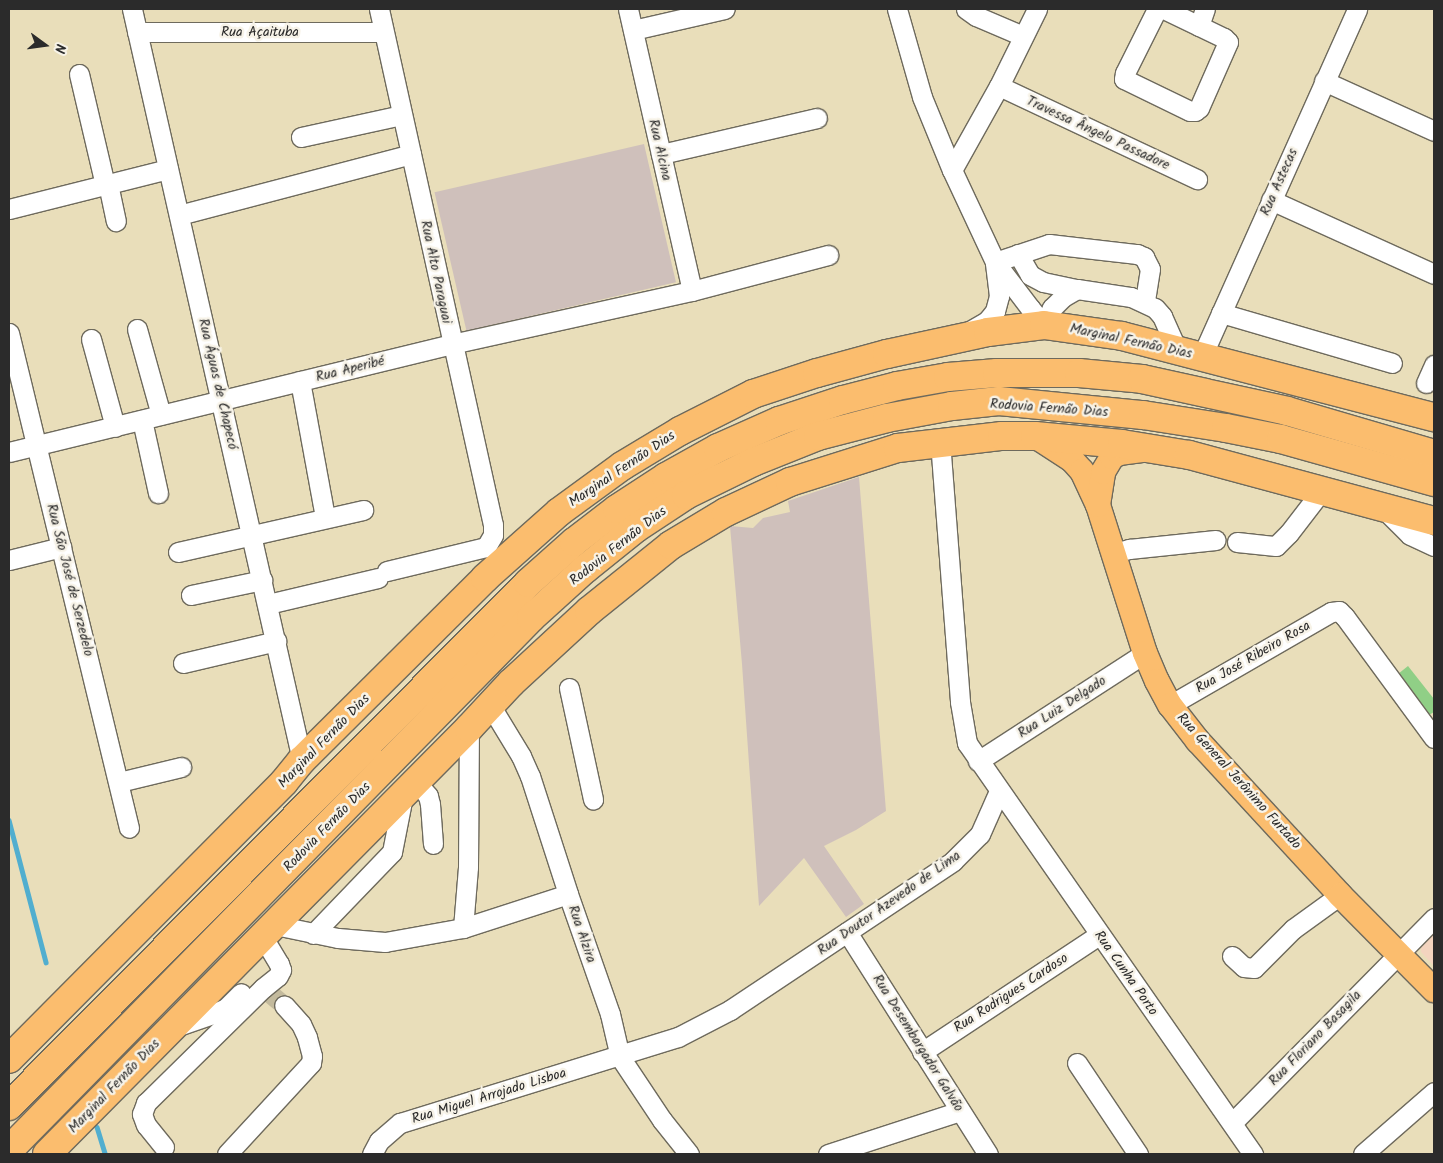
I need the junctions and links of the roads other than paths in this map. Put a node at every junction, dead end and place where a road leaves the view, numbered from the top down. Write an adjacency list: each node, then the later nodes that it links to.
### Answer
1 (132, 9): 13 (street, Rua Águas de Chapecó)
2 (379, 9): 14 (street, Rua Alto Paraguai)
3 (628, 9): 12 (street, Rua Alcina)
4 (725, 9): 12 (street)
5 (897, 9): 26 (street)
6 (966, 9): 15 (street)
7 (1037, 9): 15 (street)
8 (1156, 9): 11 (street)
9 (1164, 9): 11 (street)
10 (1357, 9): 17 (street, Rua Astecas)
11 (1202, 17)
12 (633, 30): 24 (street, Rua Alcina)
13 (137, 32): 14 (street, Rua Açaituba); 25 (street, Rua Águas de Chapecó)
14 (384, 32): 19 (street, Rua Alto Paraguai)
15 (1024, 36): 18 (street)
16 (79, 74): 28 (street)
17 (1324, 82): 21 (street); 29 (street, Rua Astecas)
18 (999, 86): 26 (street); 27 (street, Travessa Ângelo Passadore)
19 (402, 115): 22 (street); 23 (street, Rua Alto Paraguai)
20 (817, 118): 24 (street)
21 (1434, 132)
22 (300, 137)
23 (411, 154): 31 (street); 46 (street, Rua Alto Paraguai)
24 (661, 154): 38 (street, Rua Alcina)
25 (168, 169): 28 (street); 31 (street, Rua Águas de Chapecó)
26 (952, 170): 35 (street)
27 (1197, 179)
28 (106, 185): 30 (street); 32 (street)
29 (1271, 200): 36 (street); 40 (street, Rua Astecas)
30 (9, 209)
31 (179, 216): 52 (street, Rua Águas de Chapecó)
32 (116, 221)
33 (1018, 254): 35 (street); 37 (street); 39 (street)
34 (828, 255): 38 (street, Rua Aperibé)
35 (995, 262): 41 (street); 45 (street)
36 (1434, 274)
37 (1077, 289): 39 (street); 41 (street)
38 (692, 291): 46 (street, Rua Aperibé)
39 (1145, 302): 47 (street)
40 (1221, 313): 47 (street, Rua Astecas); 48 (street)
41 (1044, 325): 45 (highway, Marginal Fernão Dias); 47 (highway, Marginal Fernão Dias)
42 (137, 329): 53 (street)
43 (9, 333): 59 (street, Rua São José de Serzedelo)
44 (91, 339): 56 (street)
45 (953, 340): 90 (highway, Marginal Fernão Dias)
46 (452, 344): 50 (street, Rua Aperibé); 81 (street, Rua Alto Paraguai)
47 (1190, 353): 54 (highway, Marginal Fernão Dias)
48 (1392, 363)
49 (1434, 365): 51 (street)
50 (300, 381): 52 (street, Rua Aperibé); 69 (street)
51 (1426, 383)
52 (222, 400): 53 (street, Rua Aperibé); 71 (street, Rua Águas de Chapecó)
53 (160, 415): 55 (street, Rua Aperibé)
54 (1434, 417)
55 (142, 420): 56 (street, Rua Aperibé); 65 (street)
56 (114, 427): 59 (street, Rua Aperibé)
57 (1035, 436): 58 (highway, Marginal Fernão Dias); 60 (highway, Marginal Fernão Dias); 66 (main road, Rua General Jerônimo Furtado)
58 (940, 441): 86 (highway, Marginal Fernão Dias); 91 (street)
59 (37, 446): 61 (street, Rua Aperibé); 75 (street, Rua São José de Serzedelo)
60 (1156, 449): 64 (highway, Marginal Fernão Dias); 66 (main road, Rua General Jerônimo Furtado)
61 (9, 452)
62 (1434, 454): 118 (highway, Rodovia Fernão Dias)
63 (1434, 482): 122 (highway, Rodovia Fernão Dias)
64 (1322, 490): 67 (highway, Marginal Fernão Dias); 73 (street)
65 (158, 493)
66 (1098, 505): 77 (main road, Rua General Jerônimo Furtado)
67 (1382, 507): 70 (highway, Marginal Fernão Dias); 74 (street)
68 (363, 510): 69 (street)
69 (326, 517): 71 (street)
70 (1432, 522)
71 (252, 536): 76 (street); 79 (street, Rua Águas de Chapecó)
72 (1216, 540): 77 (street)
73 (1237, 542)
74 (1434, 546)
75 (61, 547): 78 (street); 93 (street, Rua São José de Serzedelo)
76 (178, 552)
77 (1114, 553): 83 (main road, Rua General Jerônimo Furtado)
78 (9, 560)
79 (262, 580): 80 (street); 81 (street, Rua Águas de Chapecó)
80 (191, 595)
81 (268, 604): 82 (street, Rua Águas de Chapecó)
82 (276, 641): 84 (street); 90 (street, Rua Águas de Chapecó)
83 (1145, 653): 87 (main road, Rua General Jerônimo Furtado); 91 (street, Rua Luiz Delgado)
84 (184, 663)
85 (569, 688): 96 (street)
86 (490, 705): 88 (highway, Marginal Fernão Dias); 99 (street, Rua Alzira)
87 (1170, 705): 89 (street, Rua José Ribeiro Rosa); 100 (main road, Rua General Jerônimo Furtado)
88 (469, 728): 94 (highway, Marginal Fernão Dias); 102 (street)
89 (1434, 738)
90 (302, 760): 115 (highway, Marginal Fernão Dias)
91 (978, 761): 95 (street)
92 (181, 767): 93 (street)
93 (119, 782): 97 (street, Rua São José de Serzedelo)
94 (409, 789): 98 (street); 103 (highway, Marginal Fernão Dias); 105 (street)
95 (999, 791): 104 (street, Rua Doutor Azevedo de Lima); 106 (street, Rua Cunha Porto)
96 (593, 799)
97 (129, 828)
98 (433, 844)
99 (568, 894): 102 (street); 114 (street, Rua Alzira)
100 (1340, 895): 107 (main road, Rua General Jerônimo Furtado); 108 (street)
101 (1434, 918): 107 (street, Rua Floriano Basagila)
102 (463, 928): 105 (street)
103 (269, 931): 105 (street); 109 (street); 112 (highway, Marginal Fernão Dias)
104 (847, 932): 113 (street, Rua Desembargador Galvão); 114 (street, Rua Doutor Azevedo de Lima)
105 (313, 934)
106 (1099, 935): 113 (street, Rua Rodrigues Cardoso); 120 (street, Rua Cunha Porto)
107 (1398, 953): 110 (main road, Rua General Jerônimo Furtado); 120 (street, Rua Floriano Basagila)
108 (1232, 956)
109 (264, 988): 112 (street); 121 (street)
110 (1434, 990)
111 (284, 1005): 124 (street)
112 (169, 1029): 123 (highway, Marginal Fernão Dias)
113 (922, 1052): 119 (street, Rua Desembargador Galvão)
114 (620, 1057): 125 (street, Rua Miguel Arrojado Lisboa); 126 (street, Rua Alzira)
115 (9, 1059)
116 (1077, 1063): 129 (street)
117 (1434, 1092): 131 (street)
118 (9, 1106)
119 (960, 1111): 127 (street); 128 (street, Rua Desembargador Galvão)
120 (1232, 1124): 130 (street, Rua Cunha Porto)
121 (164, 1147)
122 (9, 1150)
123 (47, 1154)
124 (227, 1154)
125 (372, 1154)
126 (689, 1154)
127 (828, 1154)
128 (988, 1154)
129 (1138, 1154)
130 (1254, 1154)
131 (1363, 1154)

